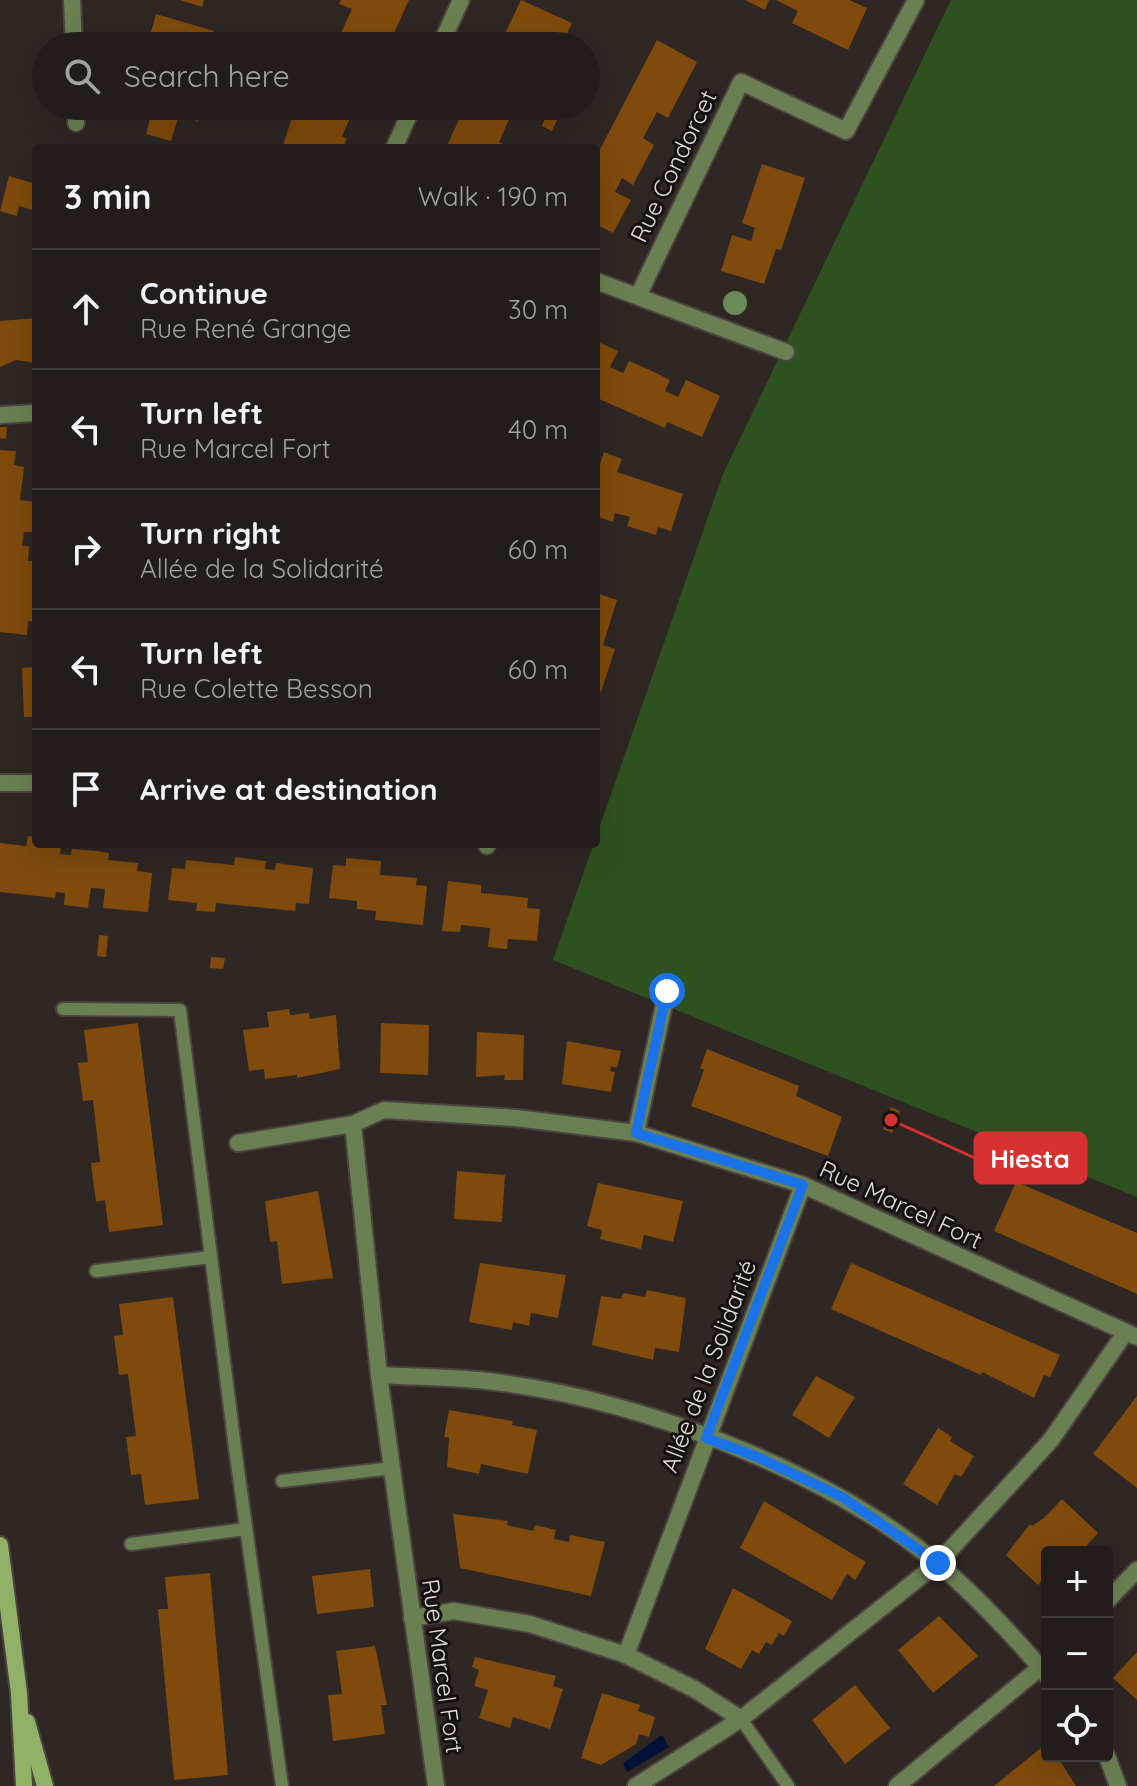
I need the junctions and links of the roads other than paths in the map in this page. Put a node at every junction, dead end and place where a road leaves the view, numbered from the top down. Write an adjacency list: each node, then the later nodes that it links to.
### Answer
1 (72, 0): 4 (street)
2 (461, 0): 5 (street)
3 (916, 0): 9 (street, Rue Condorcet)
4 (73, 32)
5 (446, 32)
6 (407, 120): 7 (street)
7 (396, 144)
8 (600, 282): 9 (street)
9 (639, 294): 10 (street)
10 (786, 352)
11 (32, 413): 12 (street)
12 (0, 415)
13 (0, 767): 14 (street)
14 (27, 782): 15 (street)
15 (0, 783)
16 (667, 991): 19 (street)
17 (63, 1009): 22 (lane)
18 (353, 1124): 19 (street, Rue Marcel Fort); 20 (street, Rue Marcel Fort); 25 (street, Rue Marcel Fort)
19 (636, 1133): 21 (street, Rue Marcel Fort)
20 (238, 1143)
21 (803, 1185): 24 (street, Rue Marcel Fort); 26 (street, Allée de la Solidarité)
22 (211, 1257): 23 (lane); 29 (lane)
23 (96, 1271)
24 (1131, 1335): 32 (street)
25 (379, 1375): 26 (street); 27 (street, Rue Marcel Fort)
26 (706, 1438): 32 (street); 36 (street, Allée de la Solidarité)
27 (392, 1468): 28 (lane); 35 (street, Rue Marcel Fort)
28 (282, 1481)
29 (246, 1529): 30 (lane); 44 (lane)
30 (131, 1544)
31 (0, 1545): 39 (main road)
32 (938, 1563): 37 (street); 40 (street)
33 (1137, 1570): 34 (street)
34 (1113, 1595)
35 (412, 1618): 36 (street); 45 (street, Rue Marcel Fort)
36 (626, 1655): 40 (street)
37 (1041, 1665)
38 (1041, 1672): 48 (street)
39 (19, 1693): 42 (main road); 43 (main road)
40 (741, 1719): 46 (street); 47 (lane)
41 (1109, 1762): 49 (street)
42 (24, 1786)
43 (45, 1786)
44 (282, 1786)
45 (436, 1786)
46 (636, 1786)
47 (788, 1786)
48 (897, 1786)
49 (1118, 1786)

